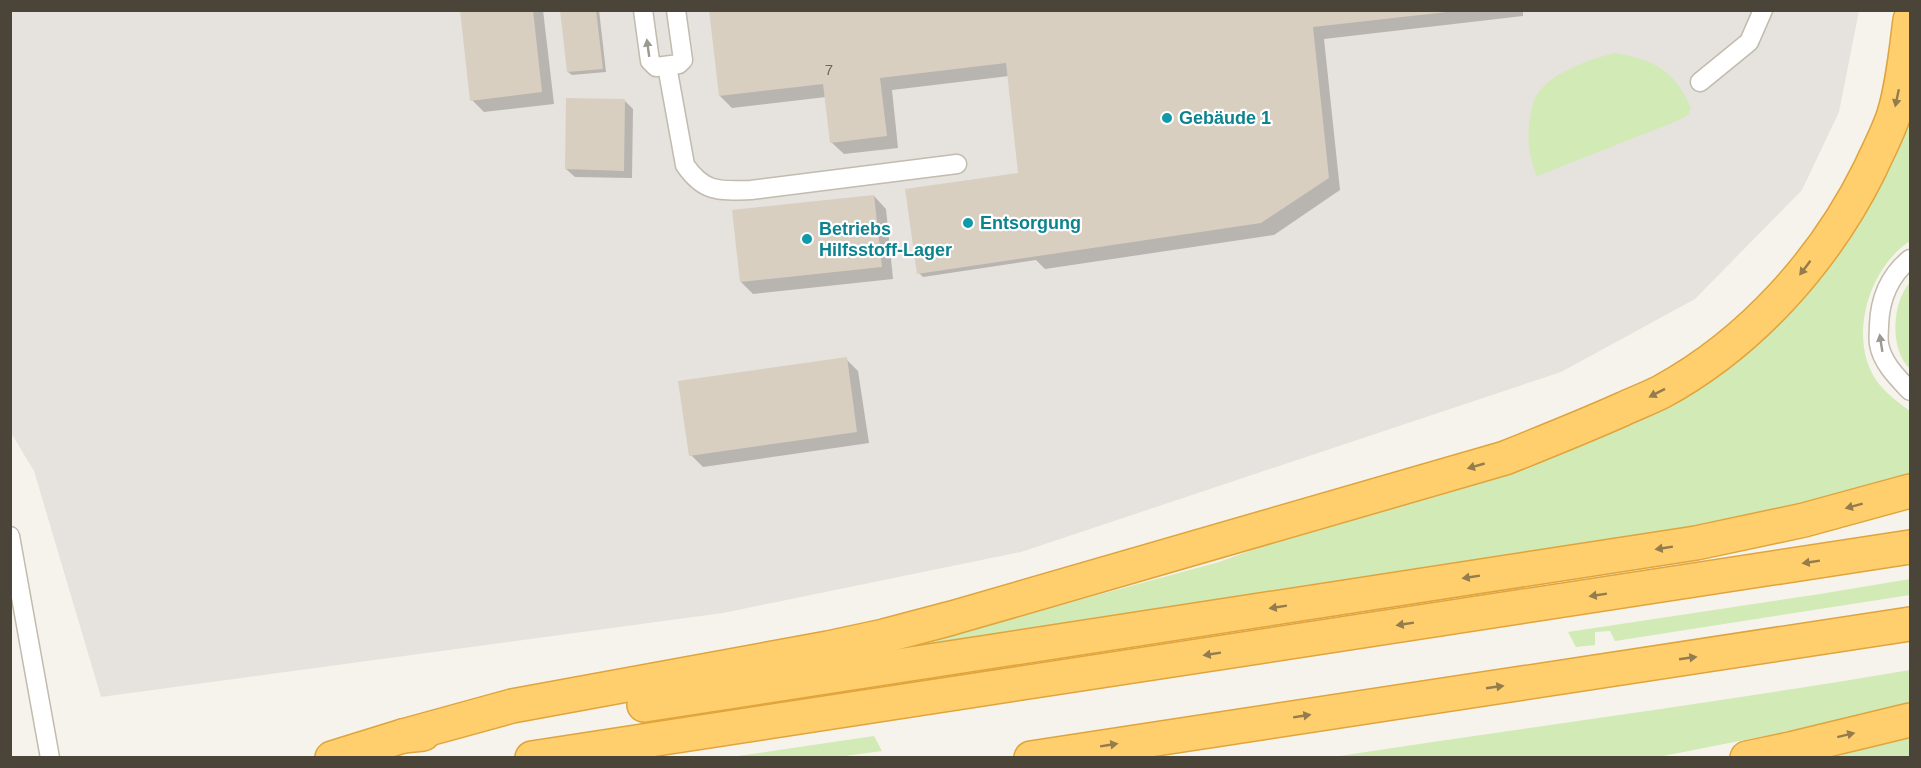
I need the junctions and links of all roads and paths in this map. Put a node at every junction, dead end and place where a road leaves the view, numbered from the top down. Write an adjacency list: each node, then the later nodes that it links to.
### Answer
1 (643, 10): 5 (lane, one-way to 1)
2 (676, 10): 5 (lane)
3 (1763, 10): 6 (lane)
4 (1911, 20): 15 (highway, one-way to 15)
5 (667, 66): 7 (lane)
6 (1700, 82)
7 (957, 164)
8 (1911, 259): 9 (lane, one-way to 8)
9 (1911, 391)
10 (1911, 490): 15 (highway, one-way to 15)
11 (10, 536): 17 (lane)
12 (1911, 547): 19 (highway, one-way to 19)
13 (1911, 624): 20 (highway, one-way to 13)
14 (1911, 720): 16 (highway, one-way to 14)
15 (403, 736): 18 (highway)
16 (1781, 753): 21 (highway)
17 (50, 758)
18 (332, 758)
19 (532, 758)
20 (1031, 758)
21 (1747, 758)

